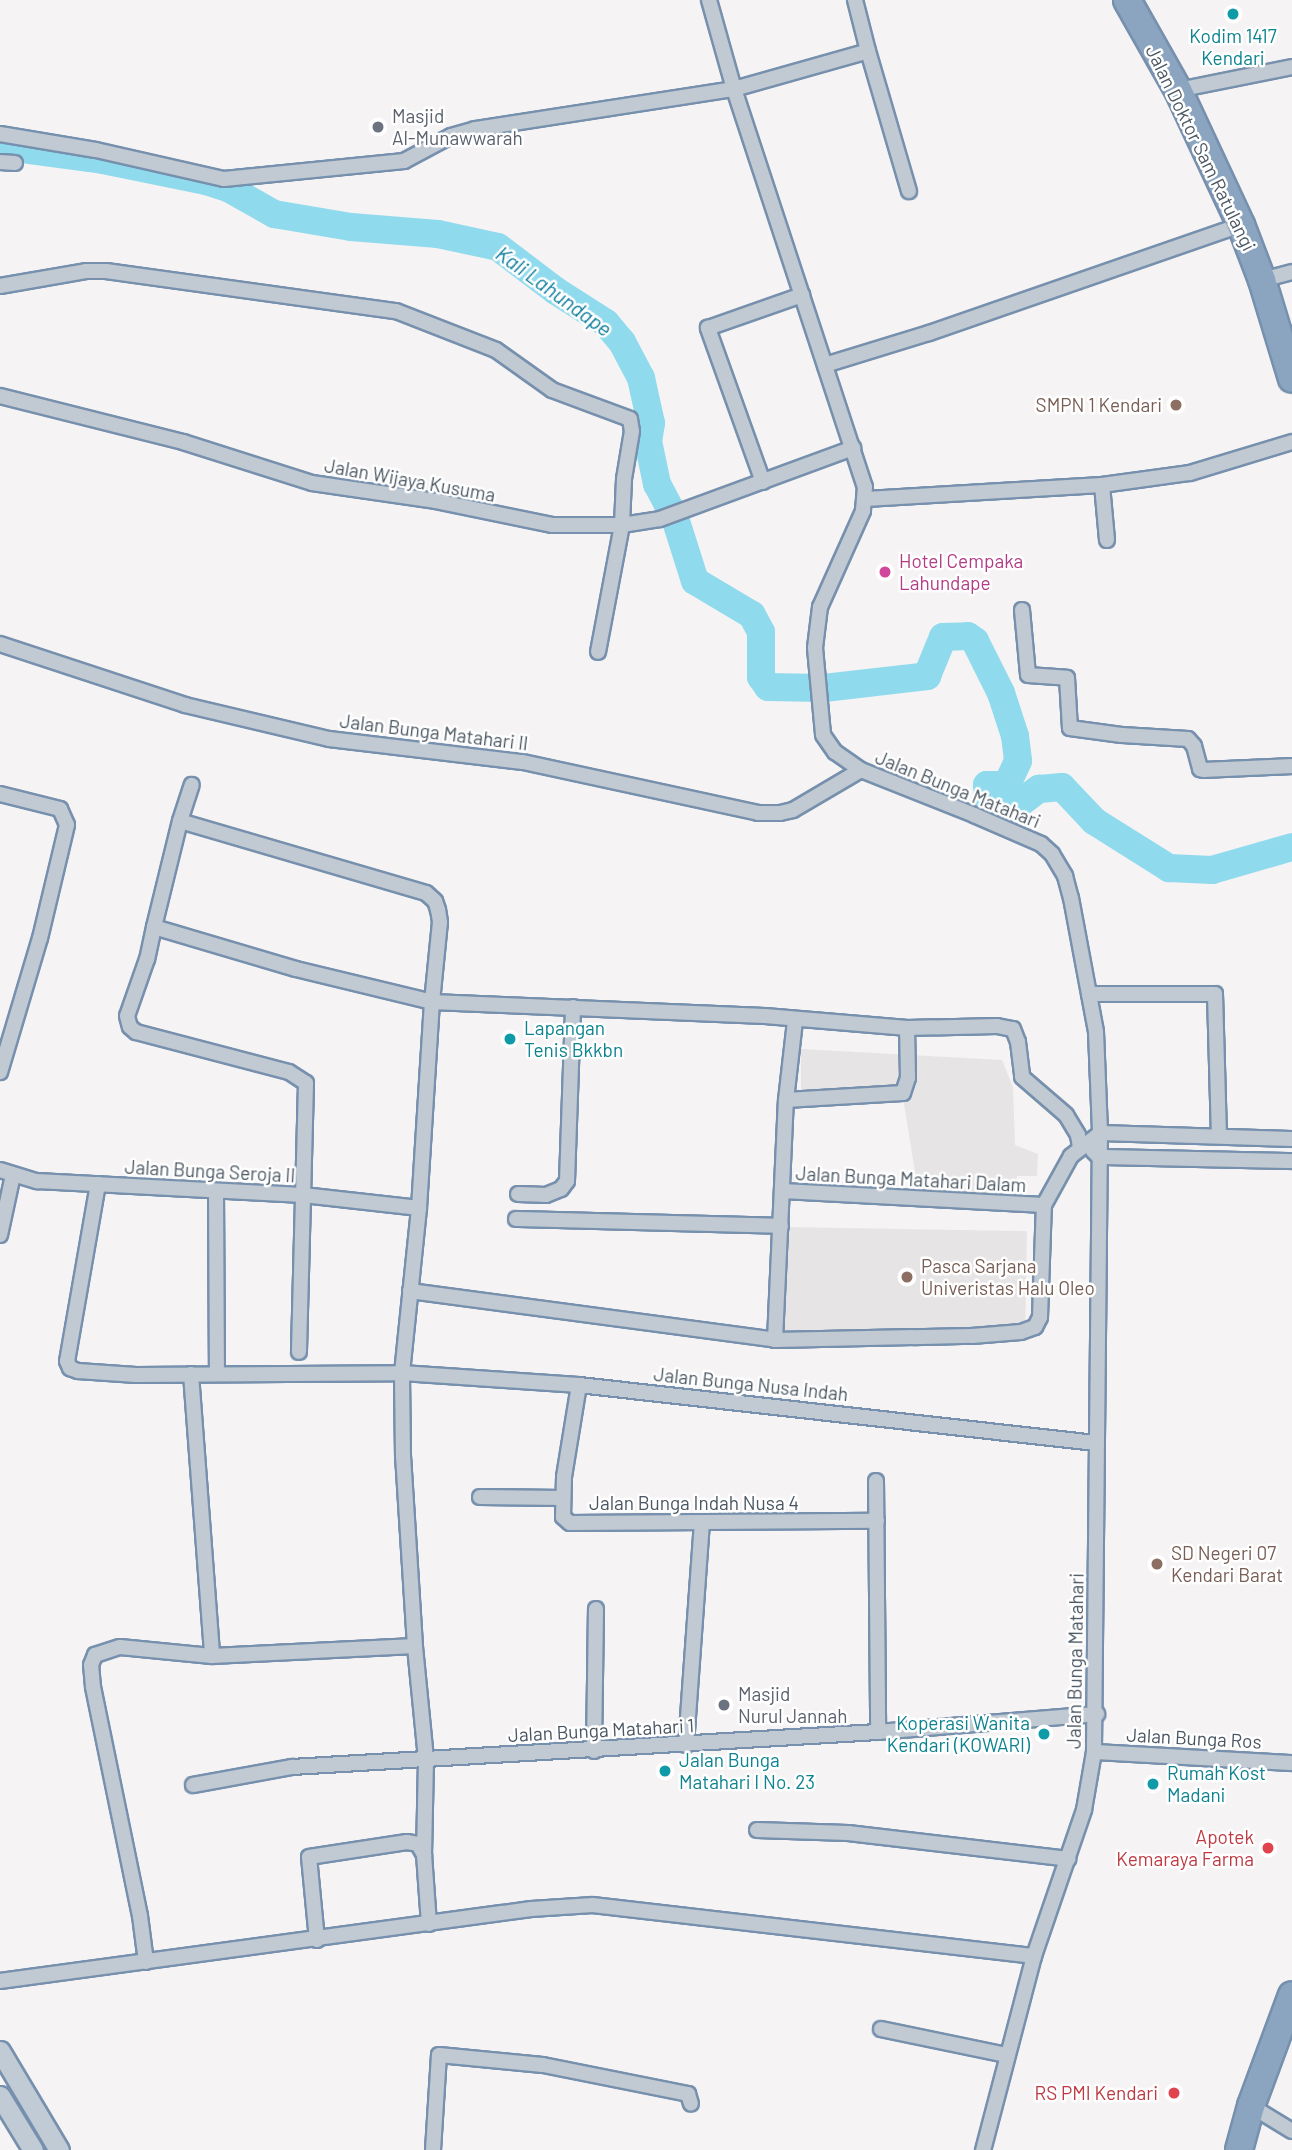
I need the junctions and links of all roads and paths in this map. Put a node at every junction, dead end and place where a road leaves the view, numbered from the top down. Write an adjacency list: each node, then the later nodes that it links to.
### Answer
1 (709, 0): 6 (street)
2 (855, 0): 4 (street)
3 (1127, 0): 7 (highway, Jalan Doktor Sam Ratulangi)
4 (868, 51): 6 (street); 11 (street)
5 (1292, 67): 7 (street)
6 (734, 89): 8 (street); 16 (street)
7 (1178, 90): 12 (highway, Jalan Doktor Sam Ratulangi)
8 (0, 134)
9 (0, 162): 10 (street)
10 (15, 163)
11 (909, 191)
12 (1241, 225): 14 (highway, Jalan Doktor Sam Ratulangi); 17 (street)
13 (1292, 272): 14 (street)
14 (1262, 280): 18 (highway, Jalan Doktor Sam Ratulangi)
15 (0, 286): 25 (street)
16 (802, 295): 17 (street); 22 (street)
17 (825, 365): 21 (street)
18 (1292, 379)
19 (0, 396): 25 (street, Jalan Wijaya Kusuma)
20 (1292, 442): 23 (street)
21 (853, 448): 22 (street, Jalan Wijaya Kusuma); 24 (street)
22 (764, 482): 25 (street, Jalan Wijaya Kusuma)
23 (1102, 485): 24 (street); 26 (street)
24 (866, 499): 31 (street, Jalan Bunga Matahari)
25 (622, 525): 29 (street)
26 (1107, 540)
27 (1023, 610): 30 (street)
28 (0, 644): 31 (street, Jalan Bunga Matahari II)
29 (598, 652)
30 (1292, 766)
31 (861, 771): 36 (street, Jalan Bunga Matahari)
32 (192, 785): 34 (street)
33 (0, 794): 41 (street)
34 (180, 821): 35 (street); 37 (street)
35 (154, 927): 37 (street); 54 (street)
36 (1089, 994): 43 (street, Jalan Bunga Matahari); 44 (street)
37 (432, 1002): 38 (street); 56 (street)
38 (573, 1007): 39 (street); 53 (street)
39 (795, 1021): 40 (street); 42 (street)
40 (907, 1028): 42 (street); 46 (street)
41 (0, 1072)
42 (786, 1100): 52 (street)
43 (1100, 1133): 44 (street); 46 (street); 47 (street, Jalan Bunga Matahari)
44 (1219, 1135): 45 (street)
45 (1292, 1139)
46 (1084, 1145): 47 (street); 55 (street, Jalan Bunga Matahari Dalam)
47 (1099, 1157): 48 (street); 67 (street, Jalan Bunga Matahari)
48 (1292, 1161)
49 (6, 1173): 50 (street, Jalan Bunga Seroja II); 59 (street)
50 (98, 1184): 51 (street, Jalan Bunga Seroja II); 64 (street, Jalan Bunga Nusa Indah)
51 (216, 1191): 54 (street, Jalan Bunga Seroja II); 65 (street)
52 (783, 1191): 55 (street, Jalan Bunga Matahari Dalam); 58 (street)
53 (518, 1194)
54 (303, 1195): 56 (street, Jalan Bunga Seroja II); 62 (street)
55 (1044, 1205): 61 (street)
56 (419, 1208): 60 (street)
57 (516, 1219): 58 (street)
58 (781, 1226): 61 (street)
59 (0, 1235)
60 (410, 1291): 61 (street); 63 (street)
61 (775, 1340)
62 (299, 1352)
63 (402, 1373): 65 (street, Jalan Bunga Nusa Indah); 66 (street, Jalan Bunga Nusa Indah); 74 (street)
64 (191, 1374): 65 (street, Jalan Bunga Nusa Indah); 75 (street)
65 (217, 1374)
66 (579, 1385): 67 (street, Jalan Bunga Nusa Indah); 70 (street, Jalan Bunga Indah Nusa 4)
67 (1095, 1443): 76 (street, Jalan Bunga Matahari)
68 (876, 1481): 71 (street)
69 (480, 1497): 70 (street)
70 (563, 1498): 72 (street, Jalan Bunga Indah Nusa 4)
71 (877, 1521): 72 (street, Jalan Bunga Indah Nusa 4); 77 (street)
72 (702, 1523): 78 (street)
73 (596, 1609): 79 (street)
74 (415, 1646): 75 (street); 81 (street)
75 (212, 1656): 90 (street)
76 (1097, 1714): 77 (street, Jalan Bunga Matahari 1); 80 (street, Jalan Bunga Matahari)
77 (878, 1732): 78 (street, Jalan Bunga Matahari 1)
78 (686, 1745): 79 (street, Jalan Bunga Matahari 1)
79 (594, 1751): 81 (street, Jalan Bunga Matahari 1)
80 (1094, 1752): 82 (street, Jalan Bunga Ros); 86 (street, Jalan Bunga Matahari)
81 (426, 1759): 83 (street, Jalan Bunga Matahari 1); 85 (street)
82 (1292, 1763)
83 (193, 1785)
84 (757, 1830): 86 (street)
85 (424, 1855): 87 (street); 88 (street)
86 (1068, 1859): 89 (street, Jalan Bunga Matahari)
87 (429, 1924): 88 (street); 89 (street)
88 (317, 1940): 90 (street)
89 (1034, 1956): 95 (street, Jalan Bunga Matahari)
90 (146, 1962): 91 (street)
91 (0, 1981)
92 (1292, 1996): 98 (highway)
93 (881, 2029): 95 (street)
94 (0, 2051): 101 (main road)
95 (1007, 2055): 103 (street, Jalan Bunga Matahari)
96 (0, 2096): 100 (main road)
97 (691, 2104): 102 (street)
98 (1251, 2106): 99 (street); 104 (highway)
99 (1292, 2132)
100 (33, 2150)
101 (60, 2150)
102 (433, 2150)
103 (983, 2150)
104 (1240, 2150)

